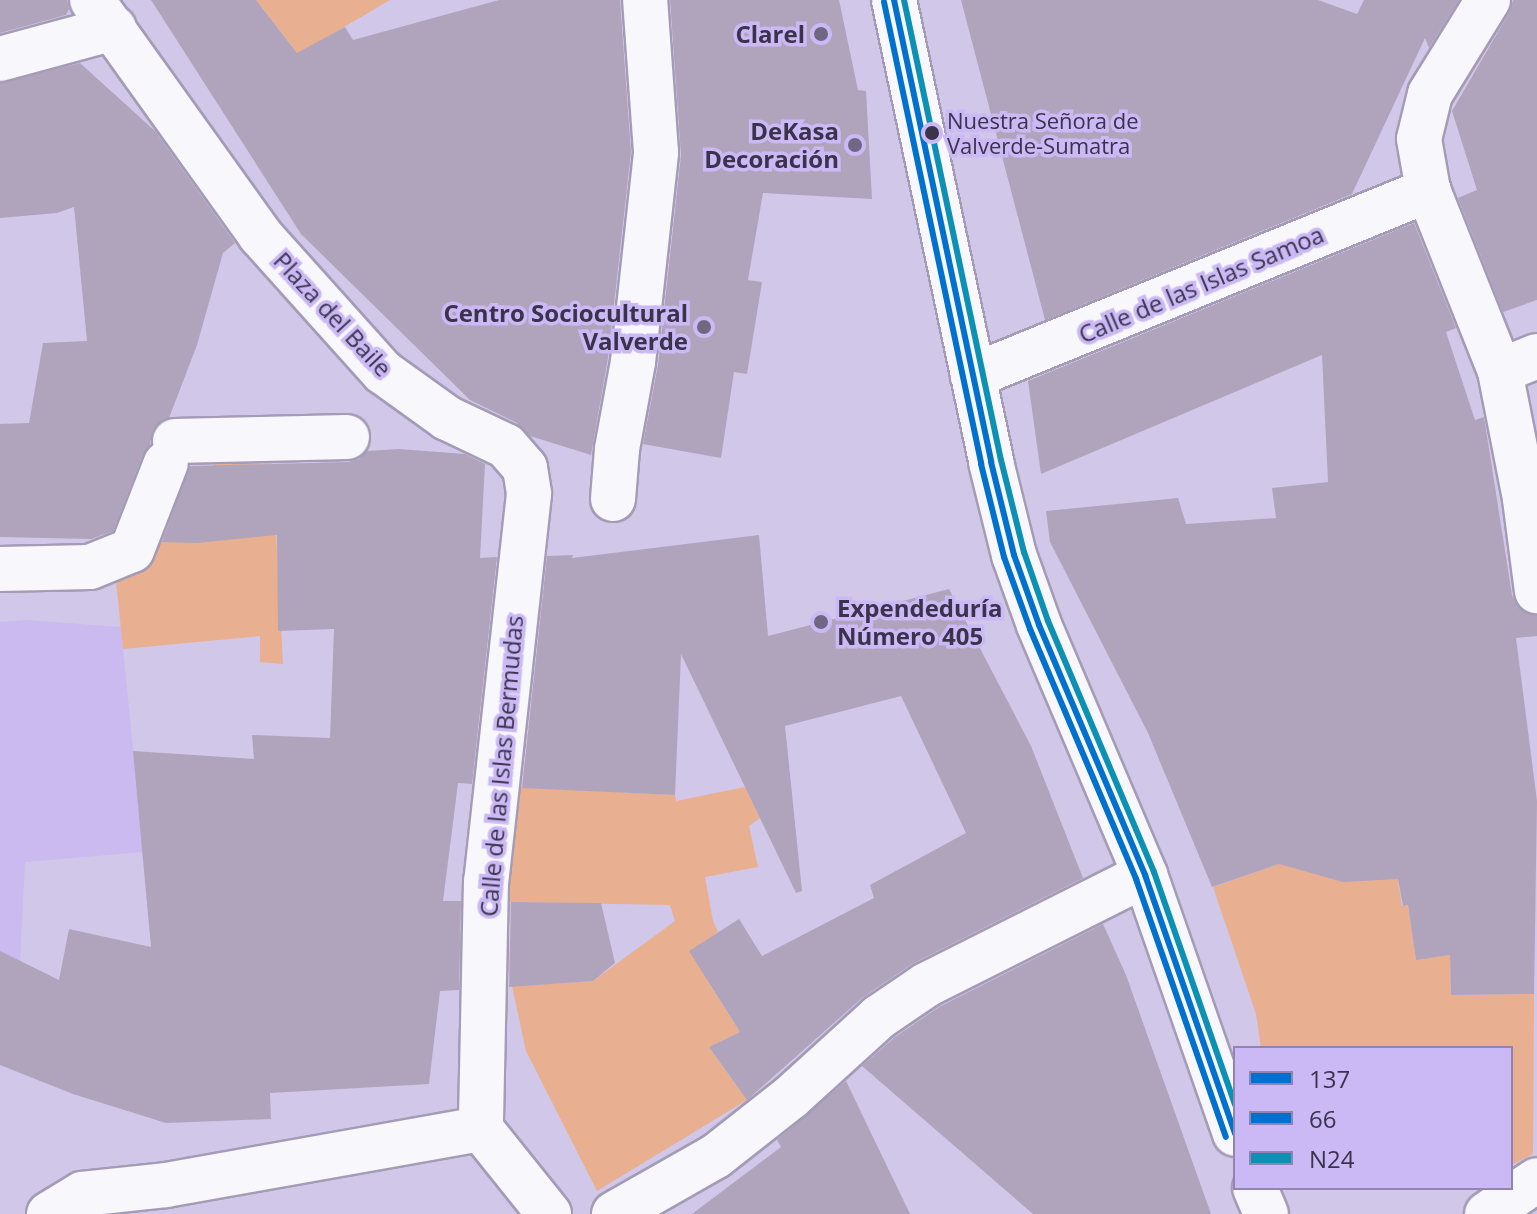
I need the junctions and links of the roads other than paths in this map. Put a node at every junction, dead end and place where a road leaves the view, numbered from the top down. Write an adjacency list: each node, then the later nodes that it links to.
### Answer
1 (645, 0): 11 (street)
2 (894, 0): 8 (street)
3 (1488, 0): 6 (street)
4 (103, 14): 5 (street); 10 (street, Plaza del Baile)
5 (0, 59)
6 (1428, 190): 7 (street); 8 (street, Calle de las Islas Samoa)
7 (1519, 364): 13 (street)
8 (973, 376): 14 (street)
9 (347, 437): 12 (street)
10 (506, 446): 16 (street, Calle de las Islas Bermudas)
11 (613, 499)
12 (0, 569)
13 (1537, 591)
14 (1145, 875): 15 (street); 21 (street)
15 (1233, 1128)
16 (481, 1129): 19 (street); 20 (street)
17 (1537, 1180): 23 (street)
18 (1256, 1190): 22 (street)
19 (49, 1214)
20 (549, 1214)
21 (614, 1214)
22 (1266, 1214)
23 (1487, 1214)

